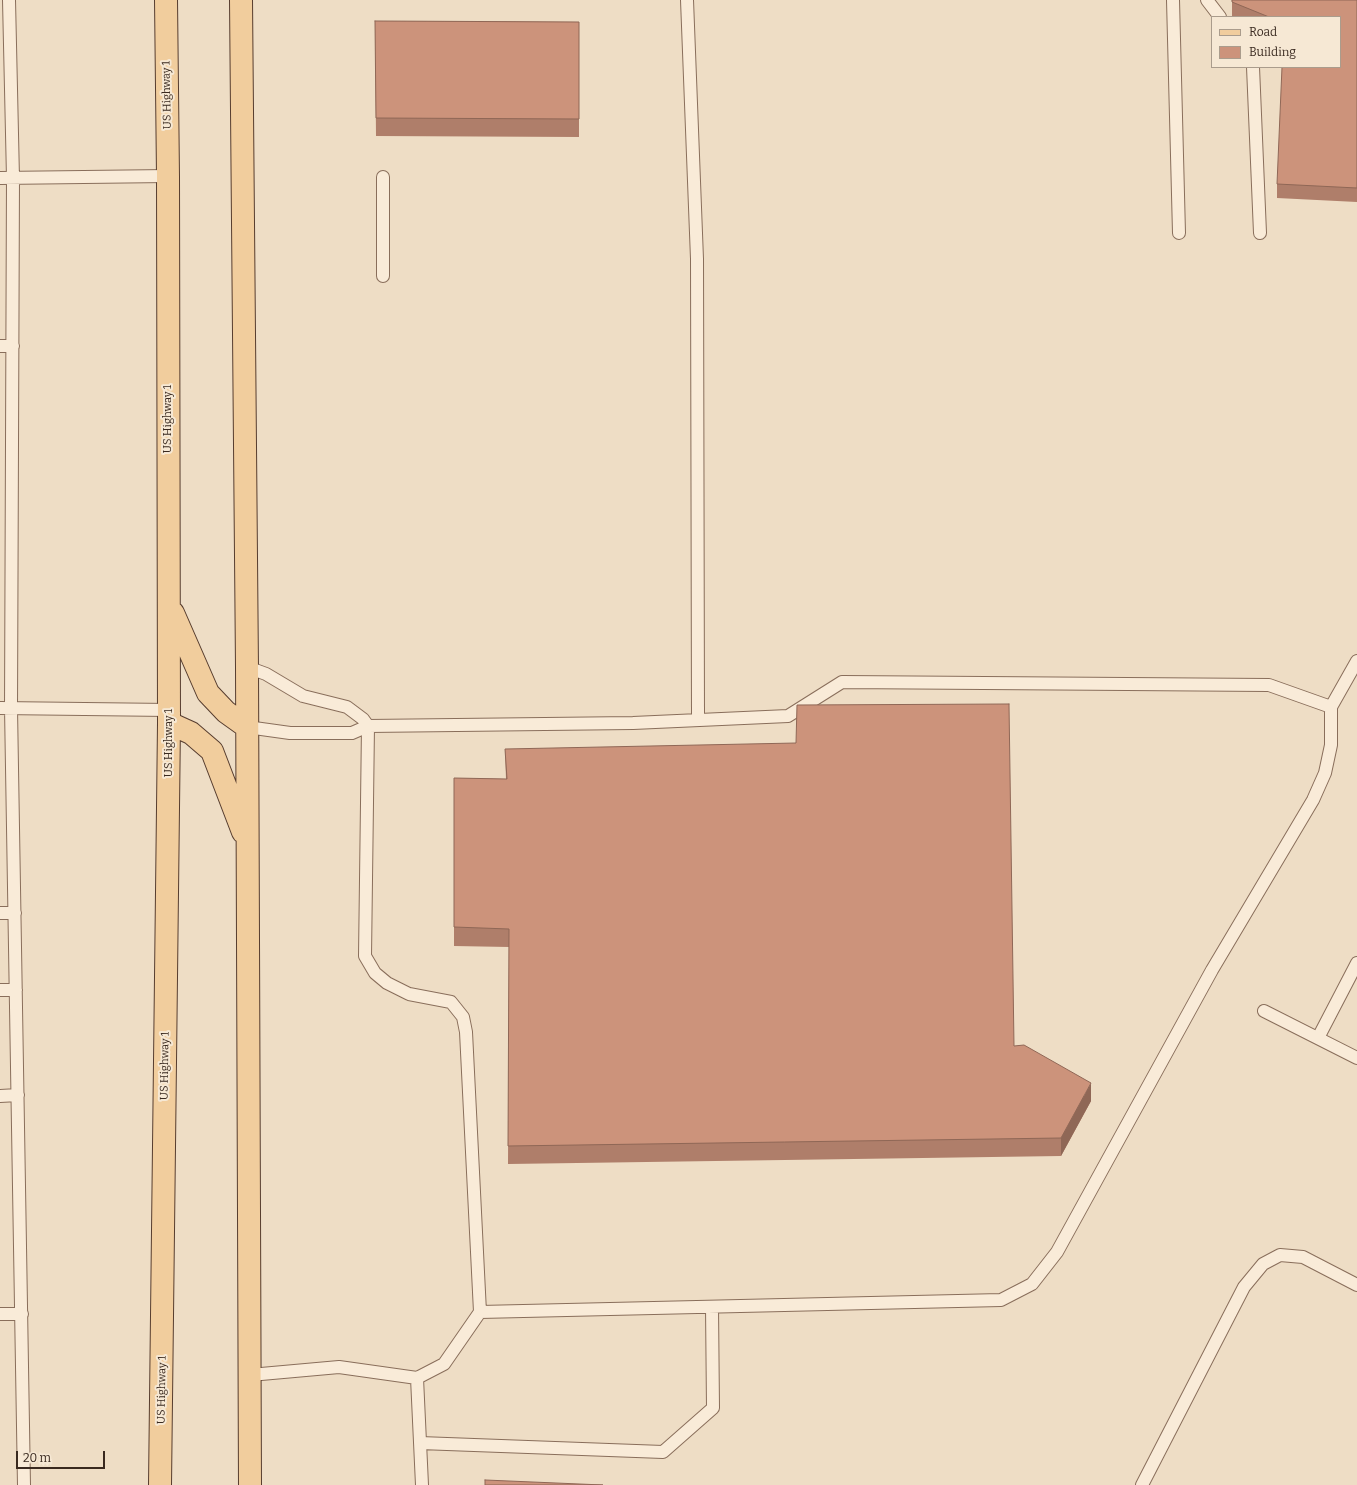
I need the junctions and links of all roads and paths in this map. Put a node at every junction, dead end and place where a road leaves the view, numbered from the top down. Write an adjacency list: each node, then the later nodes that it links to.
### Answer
1 (9, 0): 12 (lane)
2 (166, 0): 9 (main road, US Highway 1)
3 (242, 0): 24 (main road)
4 (687, 0): 28 (lane)
5 (1173, 0): 13 (lane)
6 (1207, 0): 7 (lane)
7 (1219, 16)
8 (1252, 68): 14 (lane)
9 (168, 176): 12 (lane); 21 (main road, US Highway 1)
10 (383, 177): 15 (lane)
11 (0, 178): 12 (lane)
12 (13, 178): 17 (lane)
13 (1179, 233)
14 (1260, 233)
15 (383, 276)
16 (0, 346): 17 (lane)
17 (13, 346): 19 (lane)
18 (0, 457): 19 (lane)
19 (12, 457): 20 (lane)
20 (6, 523): 22 (lane)
21 (169, 604): 27 (main road, US Highway 1); 30 (main road)
22 (6, 623): 26 (lane)
23 (1357, 661): 25 (lane)
24 (247, 667): 29 (lane); 30 (main road)
25 (1331, 707): 28 (lane); 43 (lane)
26 (6, 708): 27 (lane); 33 (lane)
27 (169, 716): 31 (main road); 51 (main road, US Highway 1)
28 (698, 720): 29 (lane)
29 (368, 726): 30 (lane); 44 (lane)
30 (247, 727): 31 (main road)
31 (248, 844): 47 (main road)
32 (0, 913): 33 (lane)
33 (15, 913): 36 (lane)
34 (1357, 963): 38 (lane)
35 (0, 990): 36 (lane)
36 (16, 990): 41 (lane)
37 (1264, 1011): 38 (lane)
38 (1318, 1038): 39 (lane)
39 (1357, 1058)
40 (0, 1096): 41 (lane)
41 (18, 1096): 46 (lane)
42 (1357, 1285): 54 (lane)
43 (712, 1307): 44 (lane); 49 (lane)
44 (480, 1312): 48 (lane)
45 (0, 1314): 46 (lane)
46 (22, 1314): 50 (lane)
47 (250, 1375): 48 (lane); 52 (main road)
48 (417, 1378): 49 (lane)
49 (420, 1443): 53 (lane)
50 (24, 1485)
51 (160, 1485)
52 (250, 1485)
53 (422, 1485)
54 (1142, 1485)

